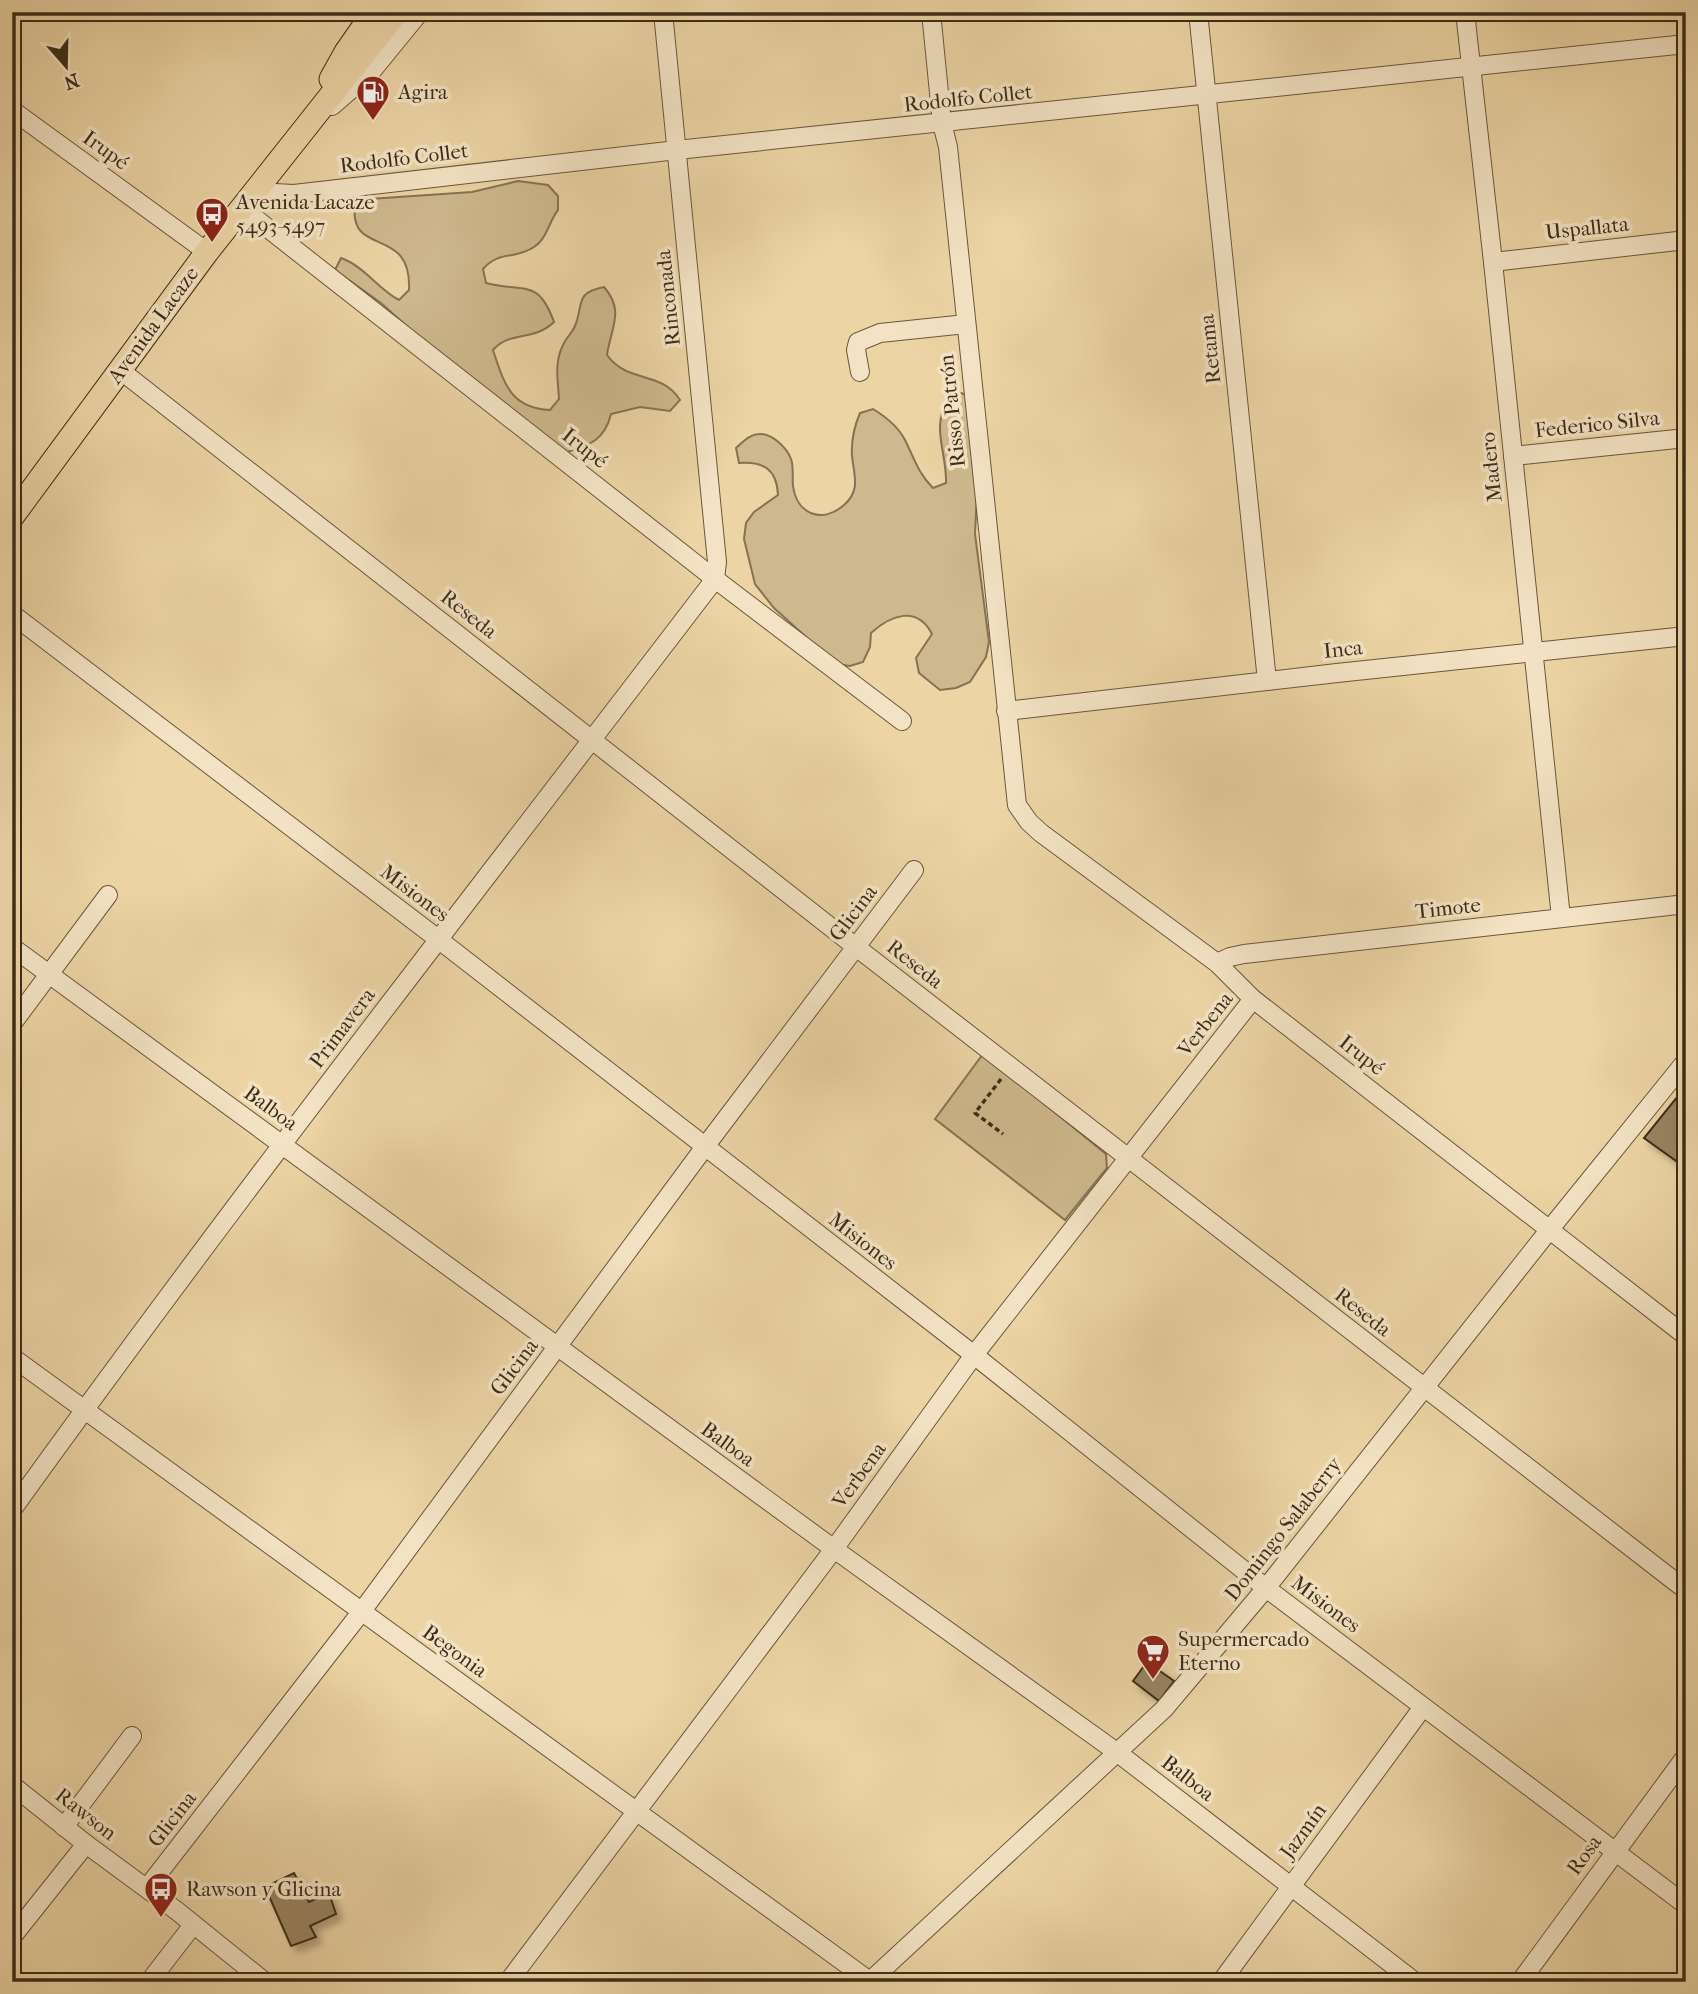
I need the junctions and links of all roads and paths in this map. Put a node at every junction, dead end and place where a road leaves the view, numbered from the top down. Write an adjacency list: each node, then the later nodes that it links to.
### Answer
1 (374, 12): 13 (main road, Avenida Lacaze)
2 (397, 12): 13 (main road, Avenida Lacaze)
3 (420, 12): 13 (street, Avenida Lacaze)
4 (663, 12): 14 (street, Rinconada)
5 (931, 12): 12 (street, Risso Patrón)
6 (1199, 12): 10 (street, Retama)
7 (1465, 12): 9 (street, Madero)
8 (1686, 44): 9 (street, Rodolfo Collet)
9 (1470, 66): 10 (street, Rodolfo Collet); 18 (street, Madero)
10 (1208, 96): 12 (street, Rodolfo Collet); 29 (street, Retama)
11 (12, 110): 17 (street, Irupé)
12 (942, 123): 14 (street, Rodolfo Collet); 19 (street, Risso Patrón)
13 (298, 137): 15 (main road, Avenida Lacaze)
14 (677, 150): 15 (street, Rodolfo Collet); 25 (street, Rinconada)
15 (248, 200): 17 (main road, Avenida Lacaze); 25 (street, Irupé)
16 (1686, 240): 18 (street, Uspallata)
17 (207, 252): 20 (main road, Avenida Lacaze)
18 (1493, 262): 23 (street, Madero)
19 (966, 324): 21 (street); 30 (street, Risso Patrón)
20 (120, 370): 24 (main road, Avenida Lacaze); 32 (street, Reseda)
21 (860, 372)
22 (1686, 438): 23 (street, Federico Silva)
23 (1513, 456): 28 (street, Madero)
24 (12, 517)
25 (715, 579): 31 (street, Irupé); 32 (street, Primavera)
26 (12, 614): 38 (street, Misiones)
27 (1686, 636): 28 (street, Inca)
28 (1533, 653): 29 (street, Inca); 37 (street, Madero)
29 (1267, 681): 30 (street, Inca)
30 (1006, 711): 33 (street, Risso Patrón)
31 (902, 721)
32 (592, 740): 38 (street, Primavera); 40 (street, Reseda)
33 (1017, 805): 41 (street, Irupé)
34 (914, 870): 40 (street, Glicina)
35 (108, 895): 42 (street)
36 (1686, 904): 37 (street, Timote)
37 (1561, 918): 41 (street, Timote)
38 (438, 939): 48 (street, Primavera); 49 (street, Misiones)
39 (12, 947): 42 (street, Balboa)
40 (856, 947): 46 (street, Reseda); 49 (street, Glicina)
41 (1217, 963): 43 (street, Irupé)
42 (49, 973): 44 (street); 48 (street, Balboa)
43 (1253, 999): 50 (street, Verbena); 51 (street, Irupé)
44 (12, 1024)
45 (1686, 1061): 51 (street, Domingo Salaberry)
46 (1011, 1067): 47 (path); 50 (street, Reseda)
47 (1003, 1134)
48 (283, 1145): 53 (street, Balboa); 57 (street, Primavera)
49 (704, 1148): 53 (street, Glicina); 54 (street, Misiones)
50 (1128, 1157): 54 (street, Verbena); 56 (street, Reseda)
51 (1550, 1229): 52 (street, Irupé); 56 (street, Domingo Salaberry)
52 (1686, 1336)
53 (558, 1347): 59 (street, Balboa); 62 (street, Glicina)
54 (974, 1355): 59 (street, Verbena); 60 (street, Misiones)
55 (12, 1357): 57 (street, Begonia)
56 (1423, 1388): 60 (street, Domingo Salaberry); 61 (street, Reseda)
57 (85, 1409): 58 (street, Primavera); 62 (street, Begonia)
58 (12, 1510)
59 (834, 1549): 65 (street, Balboa); 68 (street, Verbena)
60 (1266, 1588): 63 (street, Misiones); 65 (street, Domingo Salaberry)
61 (1686, 1590)
62 (362, 1611): 68 (street, Begonia); 73 (street, Glicina)
63 (1423, 1707): 71 (street, Misiones); 72 (street, Jazmín)
64 (132, 1736): 69 (street)
65 (1118, 1753): 72 (street, Balboa); 77 (street, Domingo Salaberry)
66 (1686, 1756): 71 (street, Rosa)
67 (12, 1785): 69 (street, Rawson)
68 (636, 1812): 77 (street, Begonia); 80 (street, Verbena)
69 (64, 1827): 70 (street, Rawson)
70 (86, 1844): 73 (street, Rawson); 76 (street)
71 (1615, 1851): 74 (street, Misiones); 83 (street, Rosa)
72 (1291, 1886): 81 (street, Jazmín); 82 (street, Balboa)
73 (147, 1888): 75 (street, Rawson)
74 (1686, 1905)
75 (193, 1925): 78 (street); 79 (street, Rawson)
76 (12, 1937)
77 (870, 1981)
78 (149, 1982)
79 (265, 1982)
80 (508, 1982)
81 (1221, 1982)
82 (1415, 1982)
83 (1520, 1982)

